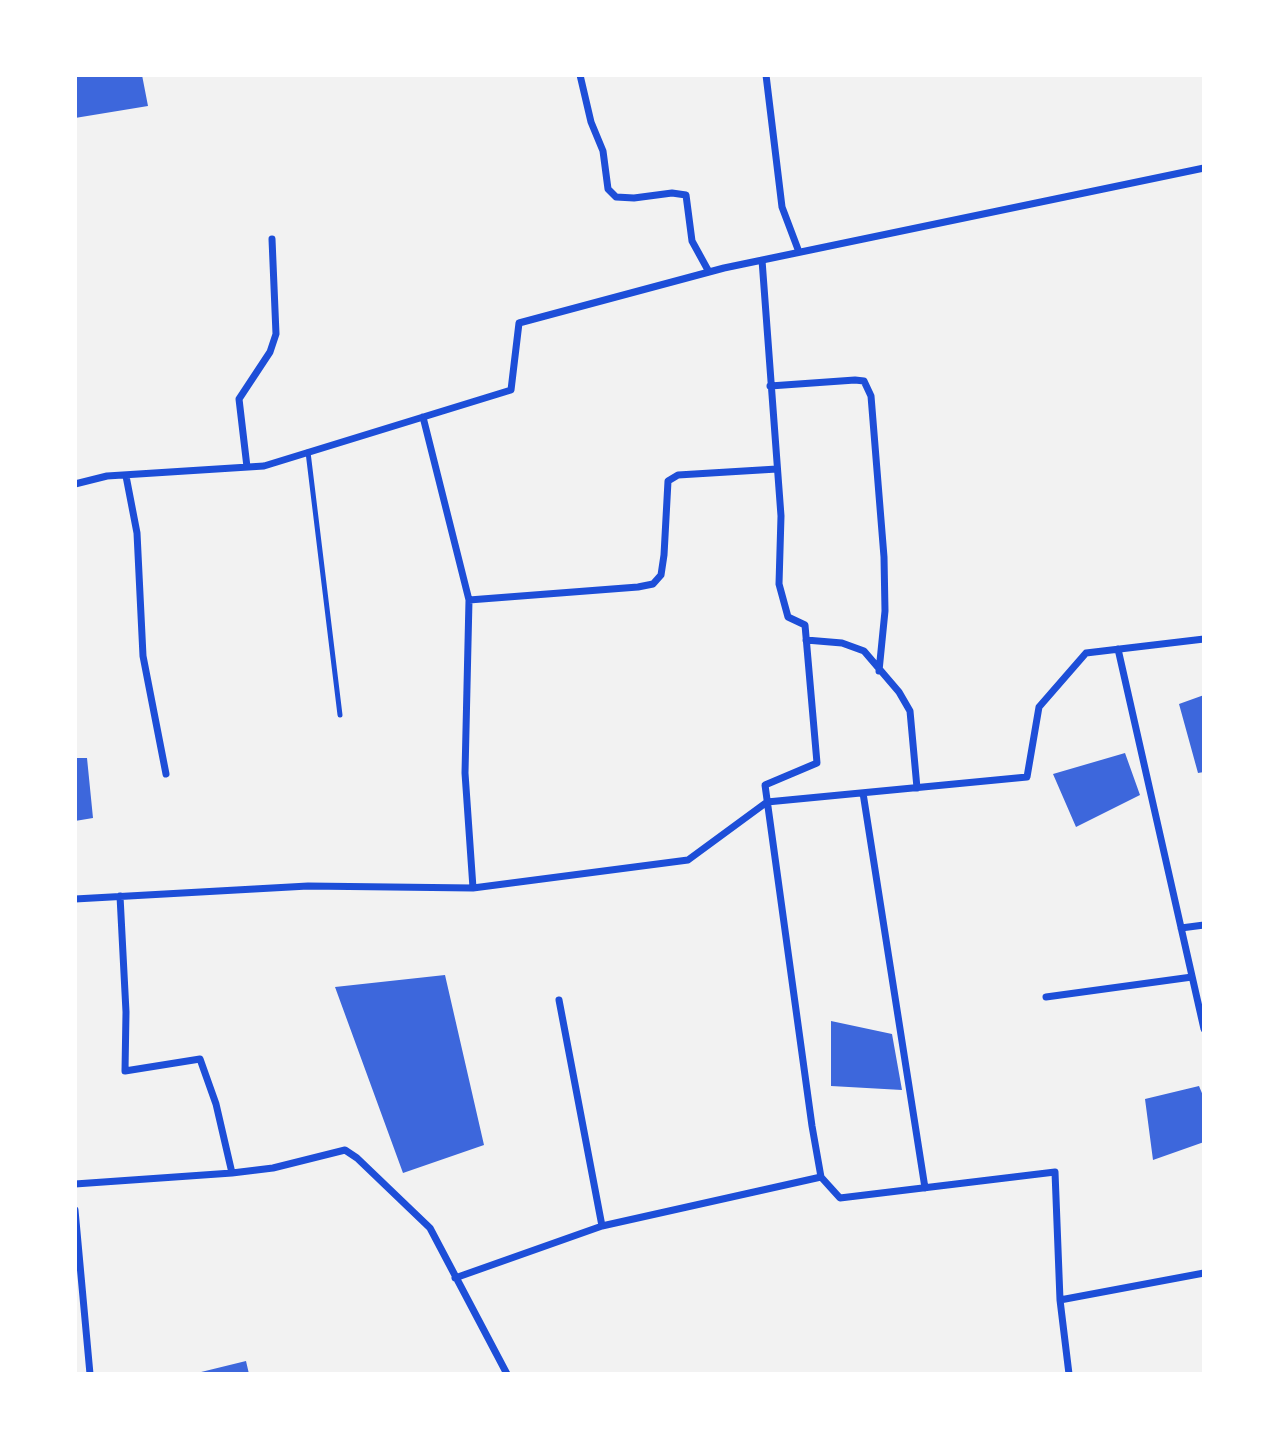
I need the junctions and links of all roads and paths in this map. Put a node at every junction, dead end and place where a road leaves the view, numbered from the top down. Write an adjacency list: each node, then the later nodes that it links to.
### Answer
1 (580, 75): 7 (street)
2 (766, 75): 5 (street)
3 (1204, 168): 5 (street)
4 (272, 239): 11 (street)
5 (799, 252): 6 (street)
6 (762, 260): 7 (street); 8 (street)
7 (709, 272): 9 (street)
8 (770, 386): 12 (street); 19 (street)
9 (424, 417): 10 (street); 15 (street)
10 (308, 452): 11 (street); 20 (lane)
11 (247, 467): 13 (street)
12 (776, 470): 15 (street); 17 (street)
13 (125, 476): 14 (street); 21 (street)
14 (75, 484)
15 (469, 600): 25 (street)
16 (1204, 639): 18 (street)
17 (806, 640): 19 (street); 24 (street)
18 (1118, 649): 22 (street); 29 (street)
19 (879, 671): 22 (street)
20 (340, 715)
21 (166, 774)
22 (917, 788): 23 (street)
23 (863, 793): 24 (street); 37 (street)
24 (767, 802): 25 (street); 35 (street)
25 (473, 888): 26 (street)
26 (120, 896): 27 (street); 34 (street)
27 (75, 899)
28 (1204, 925): 29 (street)
29 (1181, 928): 30 (street)
30 (1192, 977): 31 (street); 33 (street)
31 (1046, 997)
32 (559, 1000): 39 (street)
33 (1204, 1028)
34 (232, 1173): 36 (street); 41 (street)
35 (821, 1177): 37 (street); 39 (street)
36 (75, 1184)
37 (925, 1188): 42 (street)
38 (75, 1210): 43 (street)
39 (602, 1226): 41 (street)
40 (1204, 1273): 42 (street)
41 (455, 1278): 44 (street)
42 (1060, 1300): 45 (street)
43 (90, 1374)
44 (507, 1374)
45 (1069, 1374)

